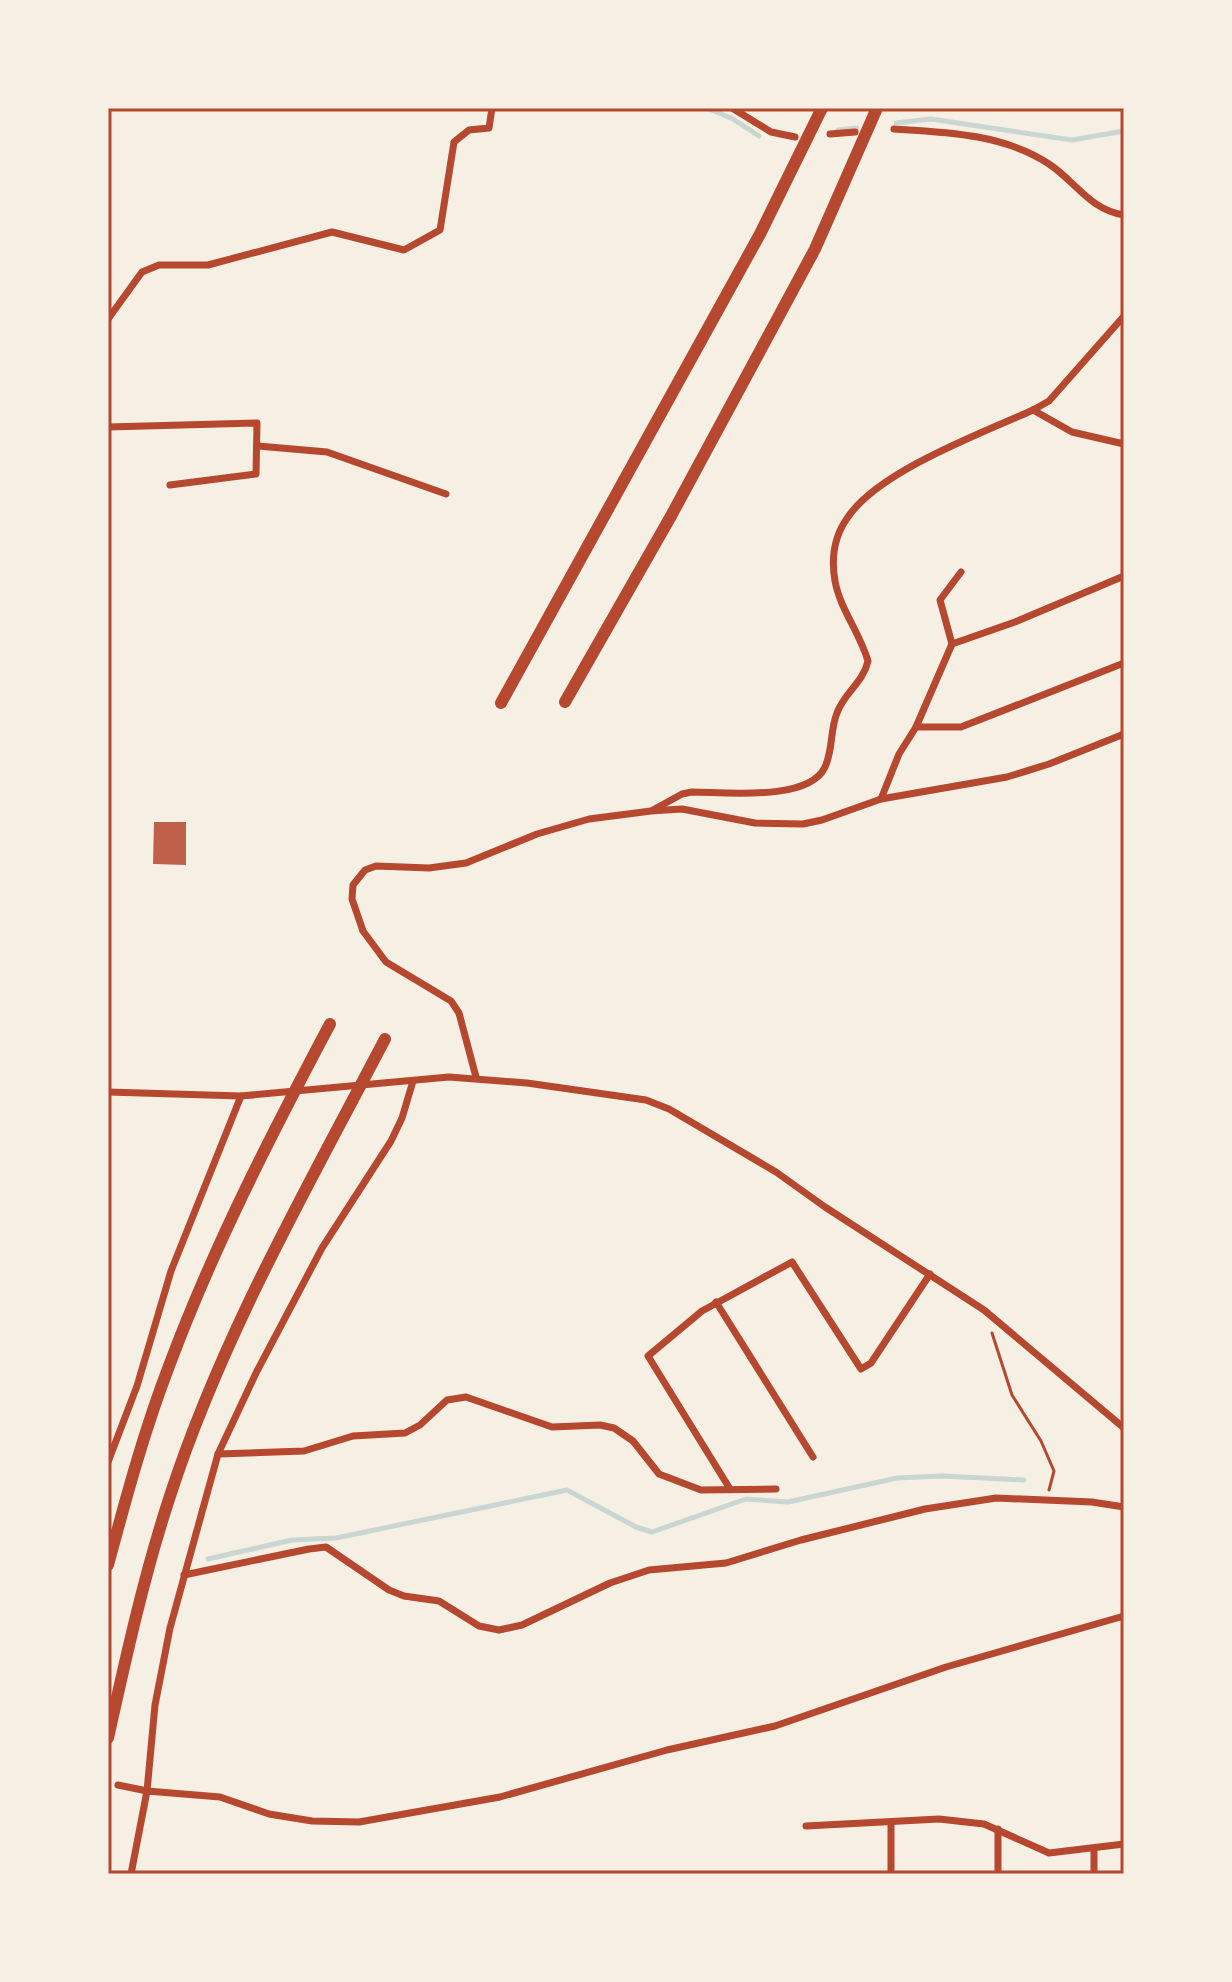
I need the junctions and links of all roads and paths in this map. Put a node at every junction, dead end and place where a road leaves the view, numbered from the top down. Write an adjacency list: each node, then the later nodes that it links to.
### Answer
1 (492, 108): 11 (street)
2 (732, 108): 8 (street)
3 (822, 108): 23 (highway)
4 (877, 108): 22 (highway)
5 (894, 129): 9 (street)
6 (855, 132): 7 (street)
7 (830, 134)
8 (795, 137)
9 (1124, 215)
10 (1124, 316): 12 (street)
11 (108, 319)
12 (1033, 410): 14 (street); 27 (street)
13 (108, 427): 15 (street)
14 (1124, 444)
15 (258, 446): 16 (street); 17 (street)
16 (170, 485)
17 (446, 494)
18 (961, 572): 20 (street)
19 (1124, 576): 20 (street)
20 (952, 644): 24 (street)
21 (1124, 663): 24 (street)
22 (565, 702)
23 (501, 703)
24 (916, 727): 26 (street)
25 (1124, 734): 26 (street)
26 (881, 799): 27 (street)
27 (651, 811): 30 (street)
28 (330, 1024): 45 (highway)
29 (385, 1039): 48 (highway)
30 (476, 1077): 31 (street); 34 (street)
31 (413, 1081): 33 (street); 38 (street)
32 (108, 1092): 33 (street)
33 (241, 1096): 40 (street)
34 (930, 1274): 35 (street); 36 (street)
35 (716, 1302): 39 (street); 42 (street)
36 (984, 1310): 37 (street); 41 (path)
37 (1124, 1428)
38 (218, 1454): 42 (street); 46 (street)
39 (813, 1457)
40 (108, 1462)
41 (1051, 1484)
42 (730, 1489): 43 (street)
43 (776, 1489)
44 (1124, 1507): 46 (street)
45 (108, 1565)
46 (184, 1575): 50 (street)
47 (1124, 1616): 50 (street)
48 (108, 1738)
49 (118, 1785): 50 (street)
50 (147, 1791): 56 (street)
51 (891, 1823): 52 (street); 53 (street); 57 (street)
52 (806, 1826)
53 (998, 1829): 55 (street); 58 (street)
54 (1124, 1844): 55 (street)
55 (1094, 1849): 59 (street)
56 (131, 1874)
57 (891, 1874)
58 (998, 1874)
59 (1094, 1874)

